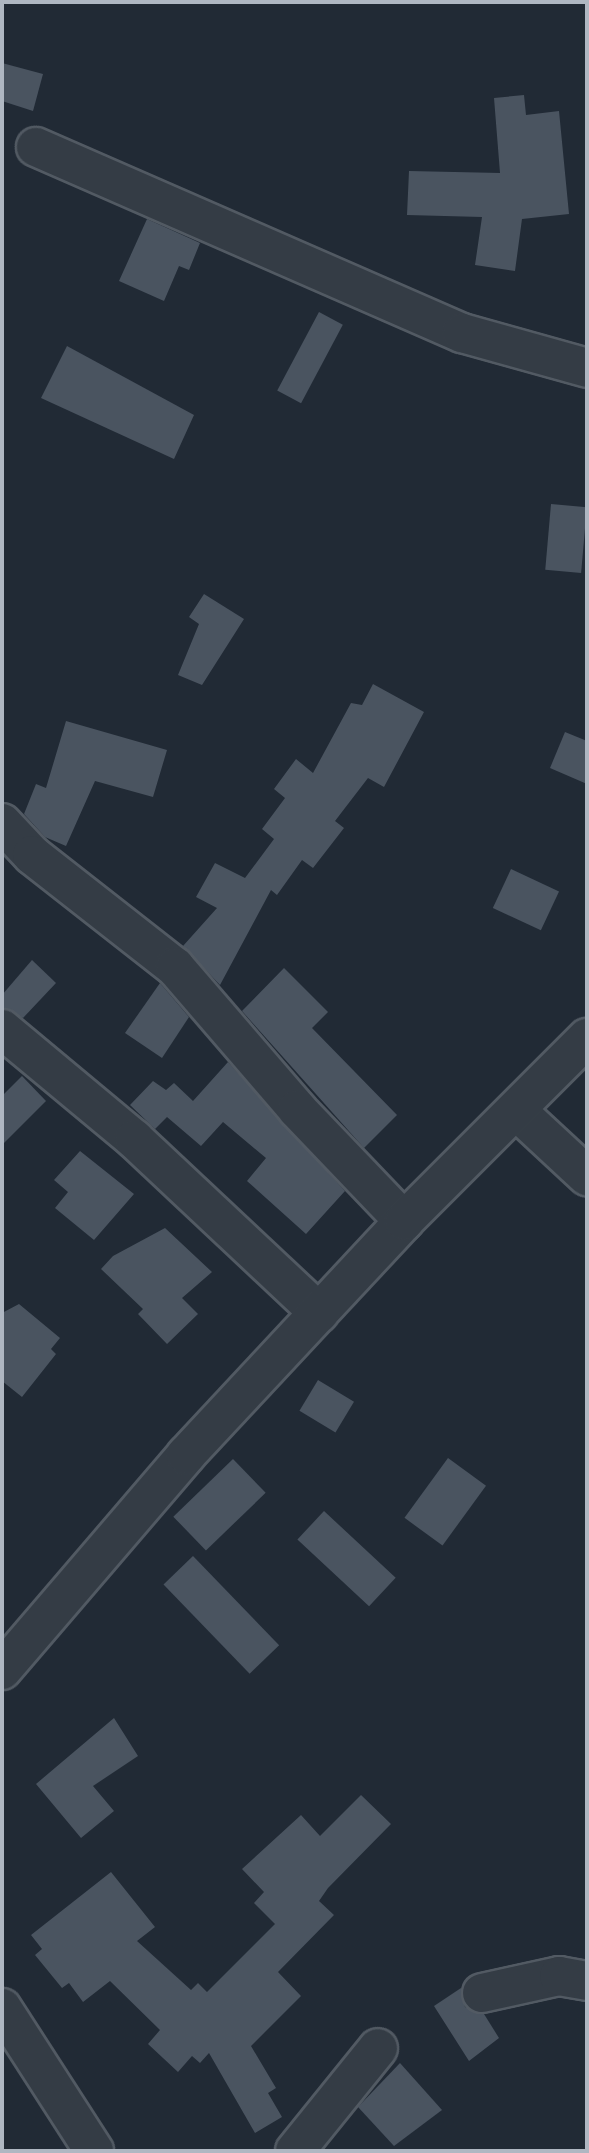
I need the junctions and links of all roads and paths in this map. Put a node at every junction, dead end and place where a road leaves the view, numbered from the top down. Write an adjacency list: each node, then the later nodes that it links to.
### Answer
1 (36, 147): 2 (street)
2 (587, 368)
3 (2, 822): 8 (street)
4 (2, 1029): 9 (street)
5 (587, 1038): 6 (street)
6 (517, 1111): 7 (street); 8 (street)
7 (587, 1176)
8 (404, 1221): 9 (street)
9 (319, 1312): 10 (street)
10 (2, 1670)
11 (587, 1981): 12 (street)
12 (482, 1993)
13 (2, 2008): 15 (street)
14 (379, 2048): 16 (street)
15 (94, 2151)
16 (295, 2151)

